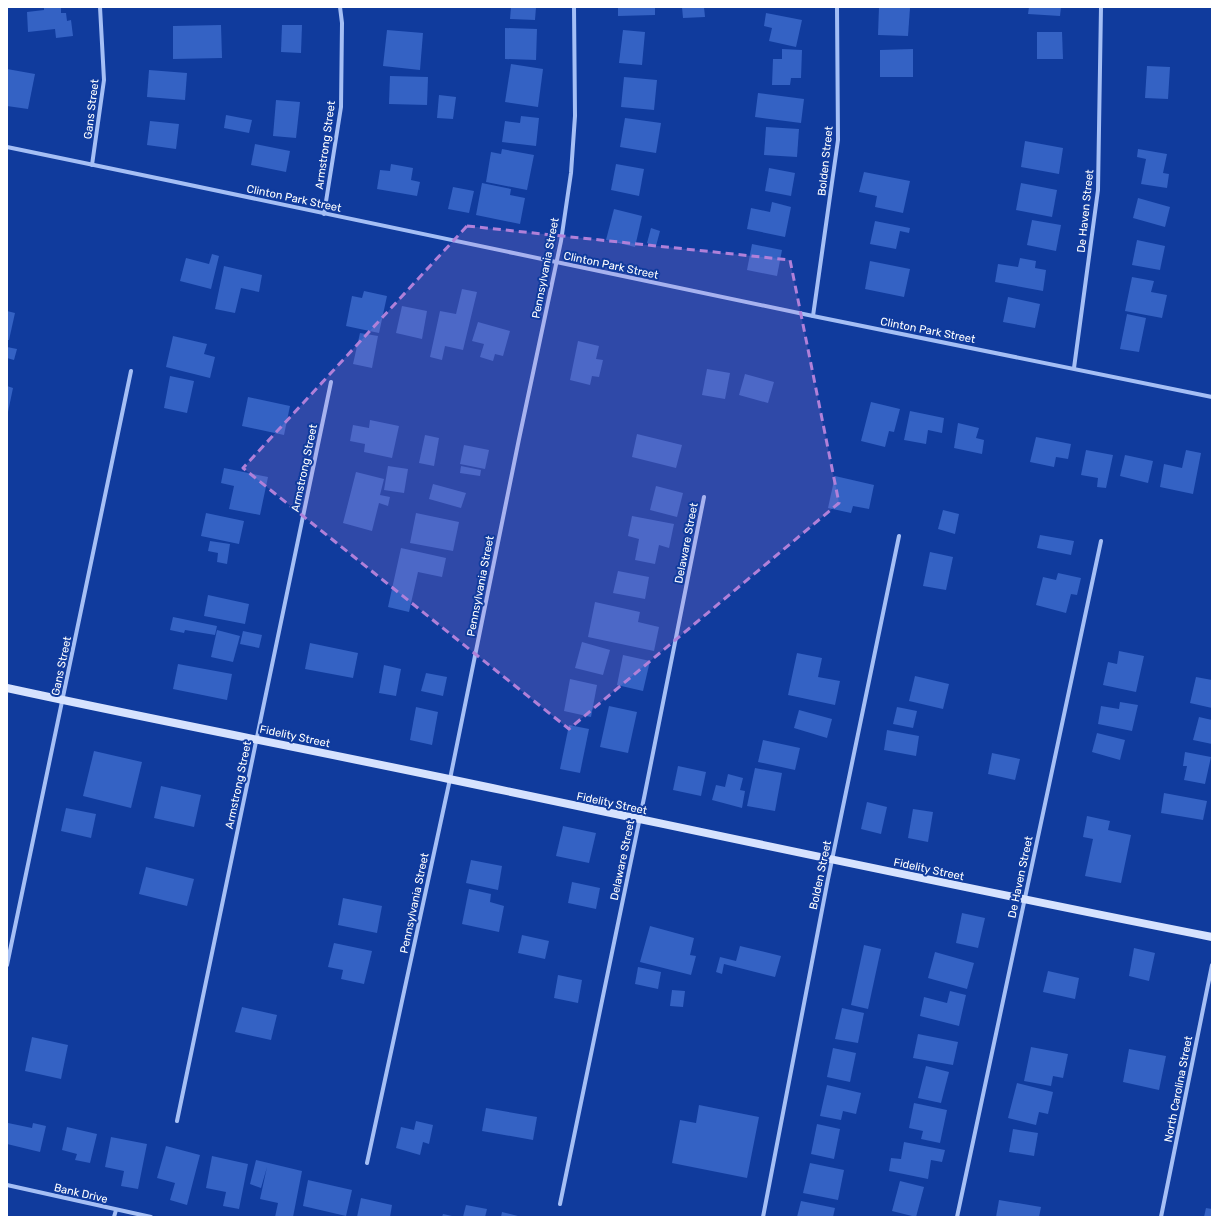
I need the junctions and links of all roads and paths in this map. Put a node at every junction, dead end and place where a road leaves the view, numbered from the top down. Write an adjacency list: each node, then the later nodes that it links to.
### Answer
1 (100, 7): 7 (street, Gans Street)
2 (340, 7): 8 (street, Armstrong Street)
3 (574, 7): 9 (street, Pennsylvania Street)
4 (837, 7): 10 (street, Bolden Street)
5 (1102, 7): 11 (street, De Haven Street)
6 (7, 147): 7 (street, Clinton Park Street)
7 (92, 165): 8 (street, Clinton Park Street)
8 (324, 214): 9 (street, Clinton Park Street)
9 (557, 263): 10 (street, Clinton Park Street); 21 (street, Pennsylvania Street)
10 (813, 316): 11 (street, Clinton Park Street)
11 (1074, 368): 14 (street, Clinton Park Street)
12 (131, 371): 19 (street, Gans Street)
13 (332, 382): 20 (street, Armstrong Street)
14 (1212, 397)
15 (704, 497): 22 (street, Delaware Street)
16 (899, 536): 23 (street, Bolden Street)
17 (1100, 541): 24 (street, De Haven Street)
18 (7, 688): 19 (main road, Fidelity Street)
19 (63, 700): 20 (main road, Fidelity Street); 26 (street, Gans Street)
20 (257, 739): 21 (main road, Fidelity Street); 28 (street, Armstrong Street)
21 (450, 779): 22 (main road, Fidelity Street); 29 (street, Pennsylvania Street)
22 (639, 820): 23 (main road, Fidelity Street); 31 (street, Delaware Street)
23 (832, 860): 24 (main road, Fidelity Street); 35 (street, Bolden Street)
24 (1024, 900): 25 (main road, Fidelity Street); 36 (street, De Haven Street)
25 (1212, 937)
26 (7, 965)
27 (1212, 965): 37 (street, North Carolina Street)
28 (177, 1121)
29 (367, 1163)
30 (7, 1185): 32 (street, Bank Drive)
31 (560, 1204)
32 (116, 1210): 33 (street); 34 (street, Bank Drive)
33 (114, 1217)
34 (151, 1217)
35 (763, 1217)
36 (958, 1217)
37 (1161, 1217)

